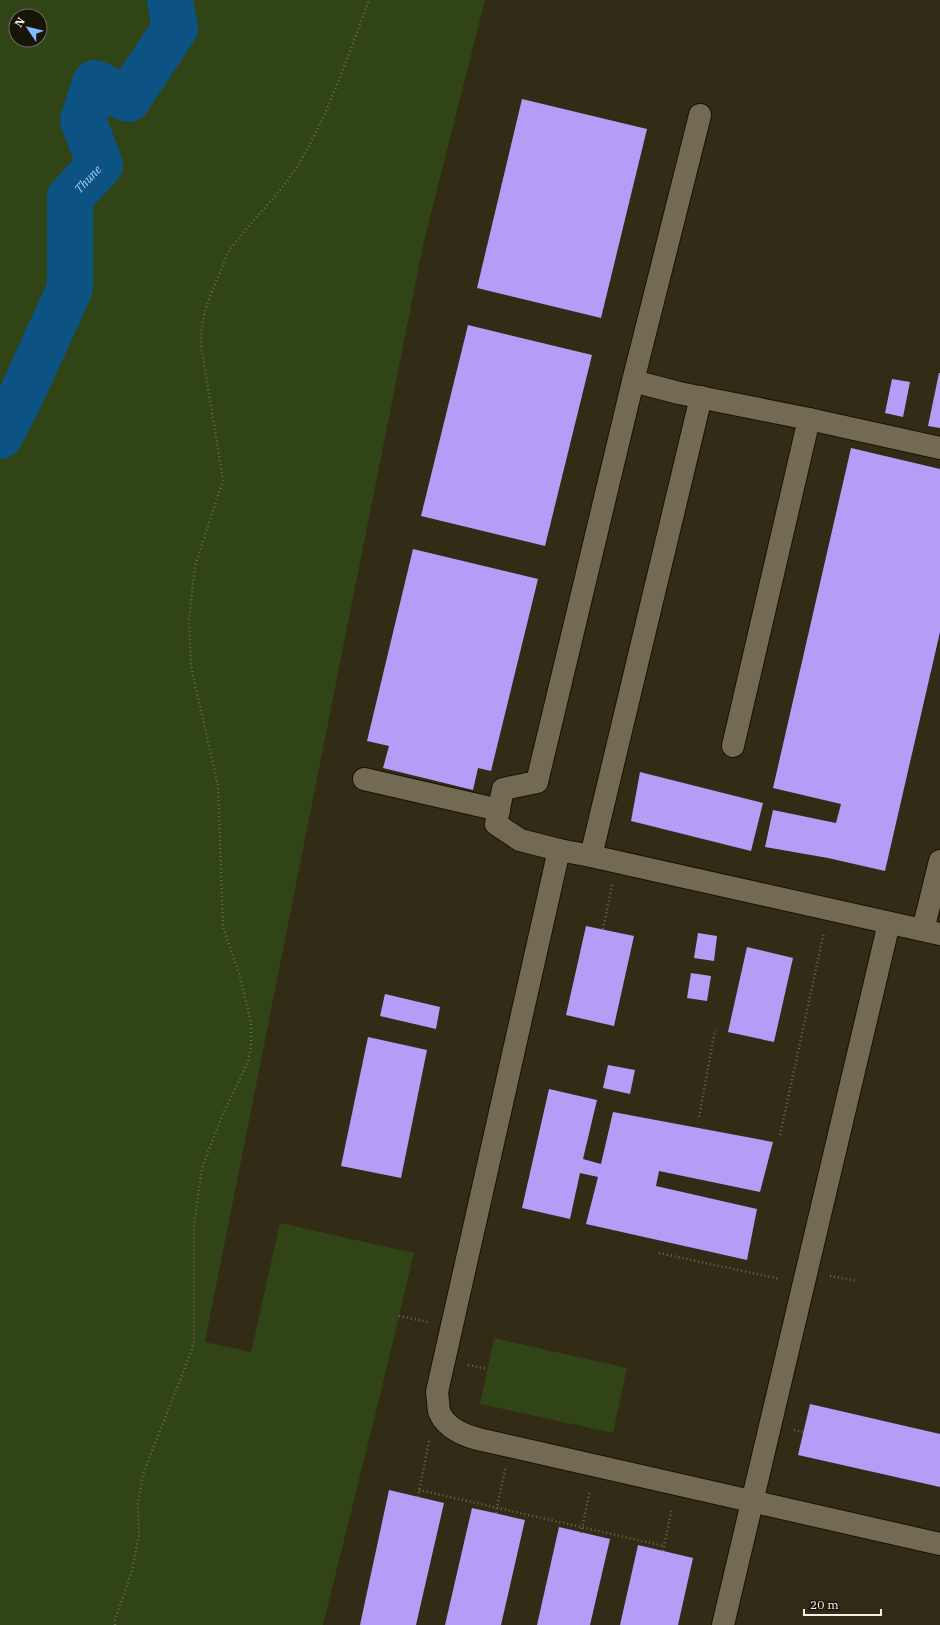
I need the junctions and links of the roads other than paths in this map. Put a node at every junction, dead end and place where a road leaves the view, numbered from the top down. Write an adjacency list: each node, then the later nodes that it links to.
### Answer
1 (700, 115): 2 (lane)
2 (633, 381): 3 (lane); 8 (lane)
3 (701, 397): 4 (lane); 10 (lane)
4 (809, 418): 5 (lane); 6 (lane)
5 (940, 448)
6 (733, 746)
7 (364, 779): 8 (lane)
8 (499, 810): 9 (lane)
9 (560, 850): 10 (lane); 14 (lane)
10 (591, 856): 12 (lane)
11 (940, 861): 13 (lane)
12 (889, 923): 13 (lane); 14 (lane)
13 (931, 932)
14 (751, 1502): 15 (lane); 16 (lane)
15 (940, 1544)
16 (723, 1625)

